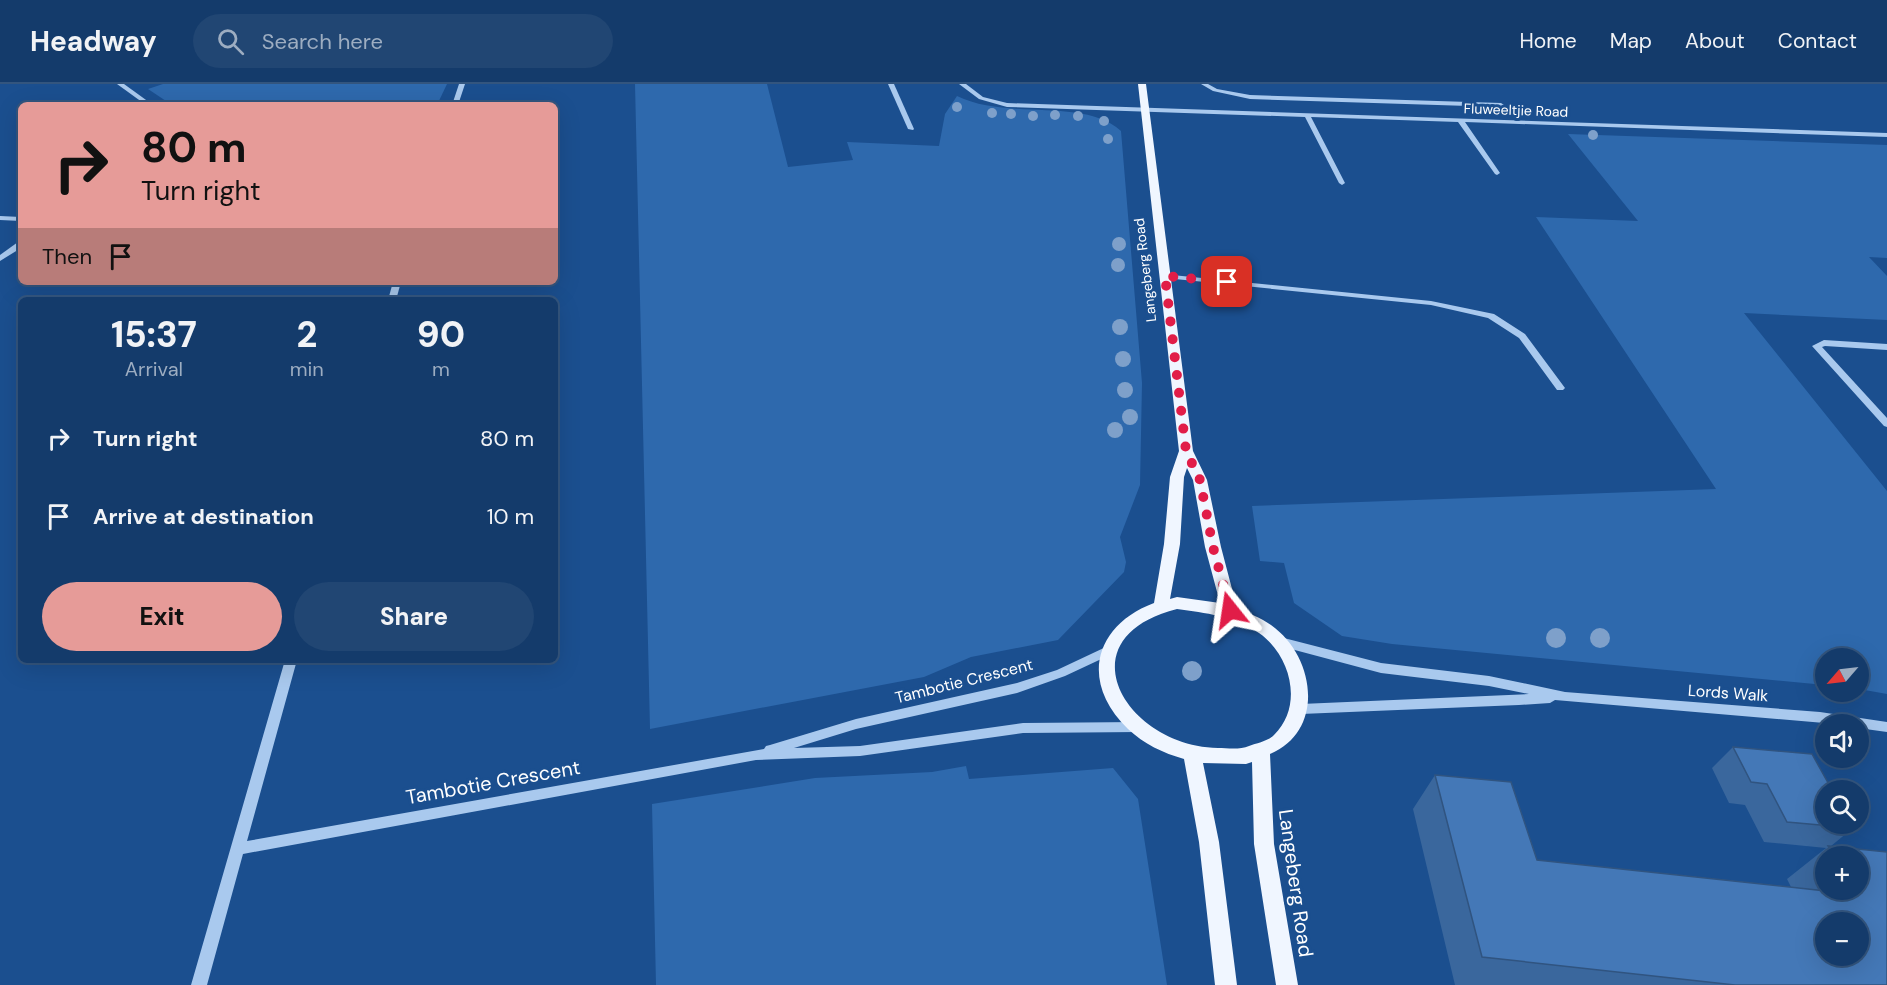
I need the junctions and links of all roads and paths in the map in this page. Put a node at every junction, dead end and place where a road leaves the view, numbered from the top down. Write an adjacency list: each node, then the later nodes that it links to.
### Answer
1 (120, 84): 7 (street)
2 (462, 84): 8 (street)
3 (891, 84): 13 (street)
4 (962, 84): 10 (street, Fluweeltjie Road)
5 (1142, 84): 10 (main road, Langeberg Road)
6 (1204, 84): 9 (street)
7 (146, 102)
8 (456, 102)
9 (1501, 105)
10 (1145, 109): 11 (street, Fluweeltjie Road); 21 (main road, Langeberg Road)
11 (1307, 115): 12 (street, Fluweeltjie Road); 16 (street)
12 (1460, 120): 14 (street, Fluweeltjie Road); 15 (street)
13 (911, 129)
14 (1887, 135)
15 (1497, 173)
16 (1342, 183)
17 (0, 218): 18 (street)
18 (18, 219)
19 (18, 246): 20 (street)
20 (0, 259)
21 (1165, 276): 23 (street); 25 (main road, Langeberg Road)
22 (1887, 347): 24 (street)
23 (1560, 388)
24 (1887, 424)
25 (1186, 451): 26 (main road, Langeberg Road); 27 (main road, Langeberg Road)
26 (1161, 606): 27 (main road); 29 (main road)
27 (1230, 610): 28 (main road)
28 (1280, 642): 31 (street, Lords Walk); 32 (main road)
29 (1108, 651): 33 (main road); 37 (street, Tambotie Crescent)
30 (290, 663): 38 (street)
31 (1565, 697): 32 (street, Lords Walk); 34 (street, Lords Walk)
32 (1301, 709): 35 (main road)
33 (1139, 727): 36 (main road); 37 (street, Tambotie Crescent)
34 (1887, 727)
35 (1261, 752): 36 (main road); 41 (main road, Langeberg Road)
36 (1192, 754): 40 (main road)
37 (756, 755): 38 (street, Tambotie Crescent)
38 (238, 849): 39 (street)
39 (199, 985)
40 (1226, 985)
41 (1287, 985)

